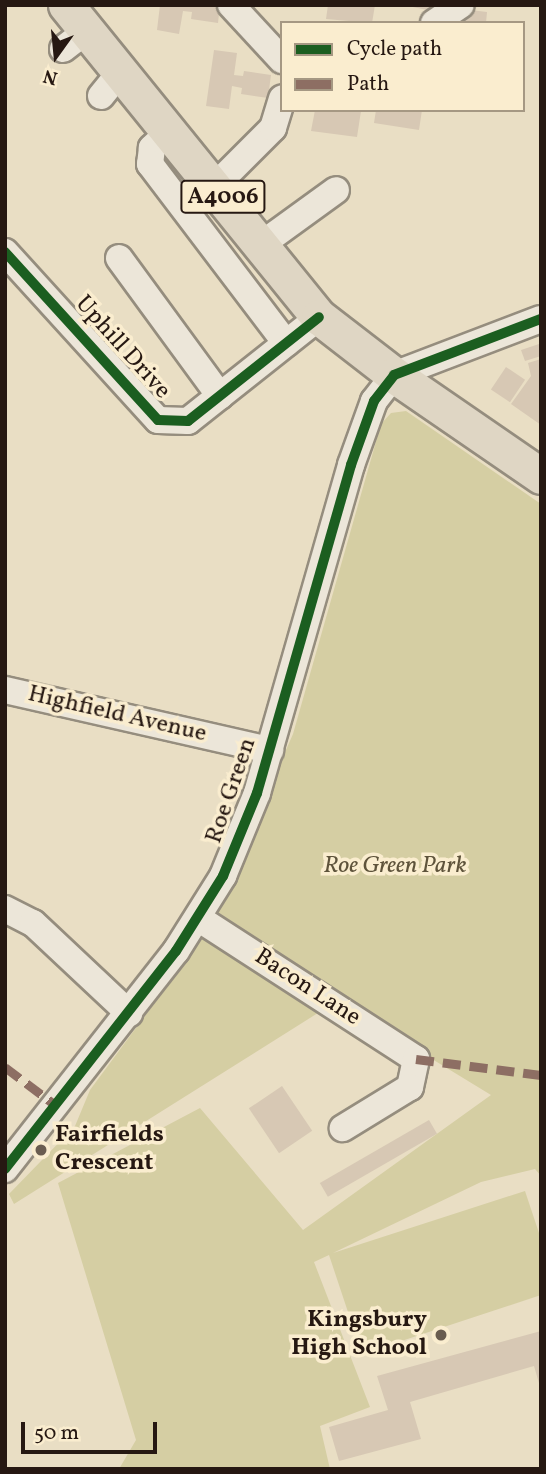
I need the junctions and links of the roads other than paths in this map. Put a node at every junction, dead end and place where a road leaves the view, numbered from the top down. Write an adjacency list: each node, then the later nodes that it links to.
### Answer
1 (231, 5): 5 (street)
2 (461, 5): 4 (street)
3 (71, 19): 7 (main road, A4006)
4 (437, 21)
5 (280, 58)
6 (280, 105): 8 (street)
7 (170, 131): 8 (main road, A4006); 15 (street)
8 (215, 186): 10 (main road, A4006)
9 (336, 190): 10 (street)
10 (259, 246): 13 (main road, A4006)
11 (5, 251): 17 (street, Uphill Drive)
12 (118, 258): 17 (street)
13 (319, 317): 15 (street, Uphill Drive); 16 (main road, A4006)
14 (541, 319): 16 (street)
15 (286, 343): 17 (street, Uphill Drive)
16 (394, 375): 18 (main road, A4006); 20 (street, Roe Green)
17 (220, 396)
18 (541, 476)
19 (5, 690): 20 (street, Highfield Avenue)
20 (270, 750): 22 (street, Roe Green)
21 (5, 909): 23 (street)
22 (198, 918): 23 (street, Roe Green); 24 (street, Bacon Lane)
23 (128, 1013): 25 (street, Roe Green)
24 (343, 1128)
25 (5, 1169)

